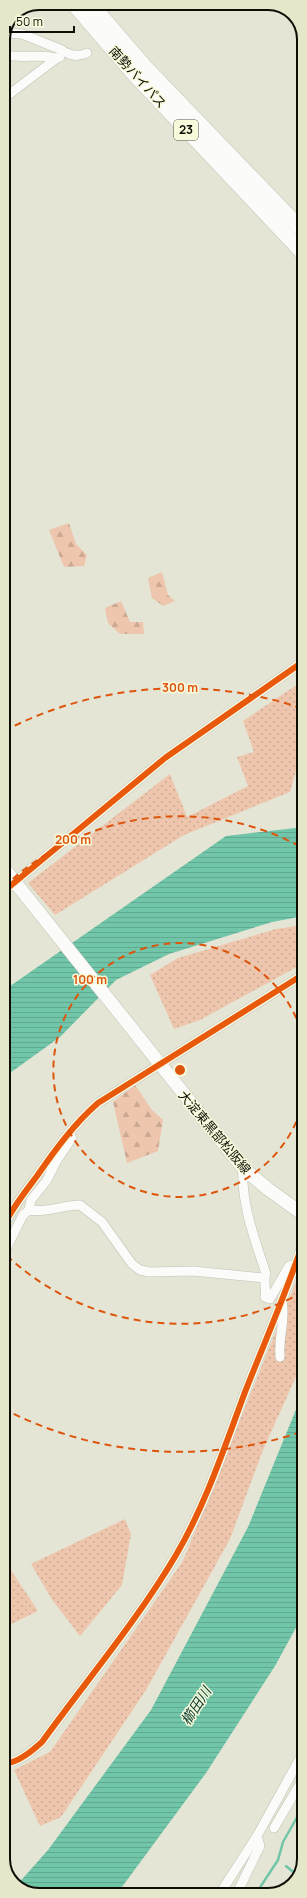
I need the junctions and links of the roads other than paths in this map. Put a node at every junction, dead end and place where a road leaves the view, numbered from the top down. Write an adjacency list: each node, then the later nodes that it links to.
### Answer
1 (79, 10): 10 (highway, 南勢バイパス / 23)
2 (96, 10): 9 (highway, 南勢バイパス / 23)
3 (11, 33): 5 (street)
4 (87, 53): 5 (street)
5 (67, 54): 7 (street)
6 (10, 55): 7 (street)
7 (57, 58): 8 (street)
8 (10, 94)
9 (297, 225)
10 (297, 247)
11 (297, 666): 13 (street)
12 (10, 876): 13 (main road, 大淀東黒部松阪線)
13 (17, 885): 14 (street); 16 (main road, 大淀東黒部松阪線)
14 (10, 888)
15 (297, 978): 16 (street)
16 (158, 1062): 17 (street); 18 (main road, 大淀東黒部松阪線)
17 (76, 1125): 19 (street); 21 (street)
18 (242, 1168): 20 (main road, 大淀東黒部松阪線); 25 (street)
19 (29, 1210): 22 (street); 25 (street)
20 (297, 1210)
21 (10, 1212)
22 (10, 1241)
23 (297, 1258): 24 (street)
24 (294, 1265): 25 (street); 26 (street)
25 (264, 1278)
26 (282, 1301): 27 (street); 28 (street)
27 (280, 1356)
28 (10, 1763)
29 (297, 1764): 32 (street)
30 (297, 1789): 31 (street)
31 (274, 1828)
32 (257, 1836): 33 (street); 34 (street)
33 (224, 1888)
34 (239, 1888)

